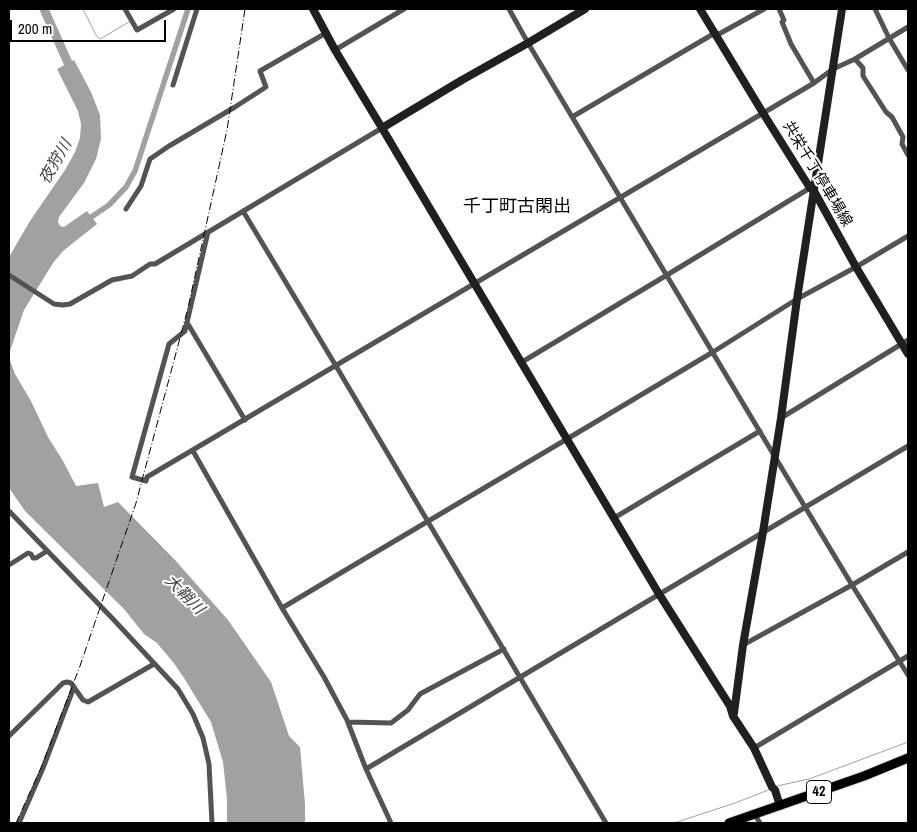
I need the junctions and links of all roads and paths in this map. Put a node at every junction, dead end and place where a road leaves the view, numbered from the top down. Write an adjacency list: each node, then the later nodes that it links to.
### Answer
1 (125, 9): 2 (street)
2 (174, 9)
3 (197, 9): 23 (street)
4 (313, 9): 14 (street)
5 (404, 9): 18 (street)
6 (509, 9): 17 (street)
7 (585, 9): 17 (street)
8 (700, 9): 15 (street, 共栄千丁停車場線)
9 (764, 9): 15 (street)
10 (779, 9): 22 (street)
11 (842, 9): 20 (street)
12 (875, 9): 16 (street)
13 (908, 27): 16 (street)
14 (326, 32): 18 (street); 30 (street)
15 (715, 33): 24 (street, 共栄千丁停車場線); 25 (street)
16 (889, 38): 19 (street); 21 (street)
17 (528, 43): 25 (street); 26 (street)
18 (335, 50): 26 (street)
19 (855, 59): 20 (street); 27 (street)
20 (833, 68): 22 (street); 28 (street)
21 (908, 70)
22 (814, 83): 24 (street)
23 (173, 85)
24 (763, 113): 28 (street, 共栄千丁停車場線); 29 (street)
25 (572, 117): 29 (street)
26 (382, 128): 31 (street); 37 (street)
27 (908, 155)
28 (812, 189): 34 (street, 共栄千丁停車場線); 36 (street); 38 (street)
29 (620, 197): 36 (street); 37 (street)
30 (126, 209)
31 (243, 211): 32 (street); 44 (street)
32 (208, 232): 35 (street); 39 (street)
33 (908, 236): 34 (street)
34 (856, 267): 38 (street); 40 (street, 共栄千丁停車場線)
35 (9, 275)
36 (667, 275): 41 (street); 43 (street)
37 (475, 284): 43 (street); 44 (street)
38 (796, 299): 41 (street); 45 (street)
39 (187, 323): 46 (street); 50 (street)
40 (905, 342): 42 (street, 共栄千丁停車場線); 45 (street)
41 (713, 352): 47 (street); 48 (street)
42 (908, 354)
43 (522, 362): 48 (street)
44 (336, 366): 46 (street); 55 (street)
45 (781, 418): 51 (street)
46 (245, 420): 50 (street)
47 (760, 431): 51 (street); 54 (street)
48 (567, 440): 54 (street); 55 (street)
49 (908, 446): 52 (street)
50 (193, 451): 62 (street)
51 (775, 457): 52 (street); 56 (street)
52 (805, 506): 56 (street); 60 (street)
53 (9, 511): 57 (street)
54 (614, 518): 61 (street)
55 (429, 522): 62 (street); 64 (street)
56 (763, 532): 61 (street); 63 (street)
57 (47, 551): 59 (street); 67 (street)
58 (908, 552): 60 (street)
59 (9, 565)
60 (852, 585): 63 (street); 66 (street)
61 (659, 594): 69 (street); 71 (street)
62 (282, 608): 72 (street)
63 (743, 645): 71 (street)
64 (504, 649): 69 (street); 72 (street)
65 (908, 656): 66 (street)
66 (900, 661): 68 (street); 74 (street)
67 (154, 664): 70 (street); 80 (street)
68 (908, 675)
69 (520, 677): 76 (street); 82 (street)
70 (74, 687): 73 (street); 79 (street)
71 (733, 716): 74 (street)
72 (348, 722): 76 (street)
73 (9, 736)
74 (754, 748): 77 (street)
75 (908, 758): 77 (main road, 42)
76 (366, 769): 81 (street)
77 (780, 806): 78 (main road, 42)
78 (755, 815): 83 (main road, 42); 84 (street)
79 (19, 823)
80 (212, 823)
81 (391, 823)
82 (606, 823)
83 (729, 823)
84 (760, 823)

